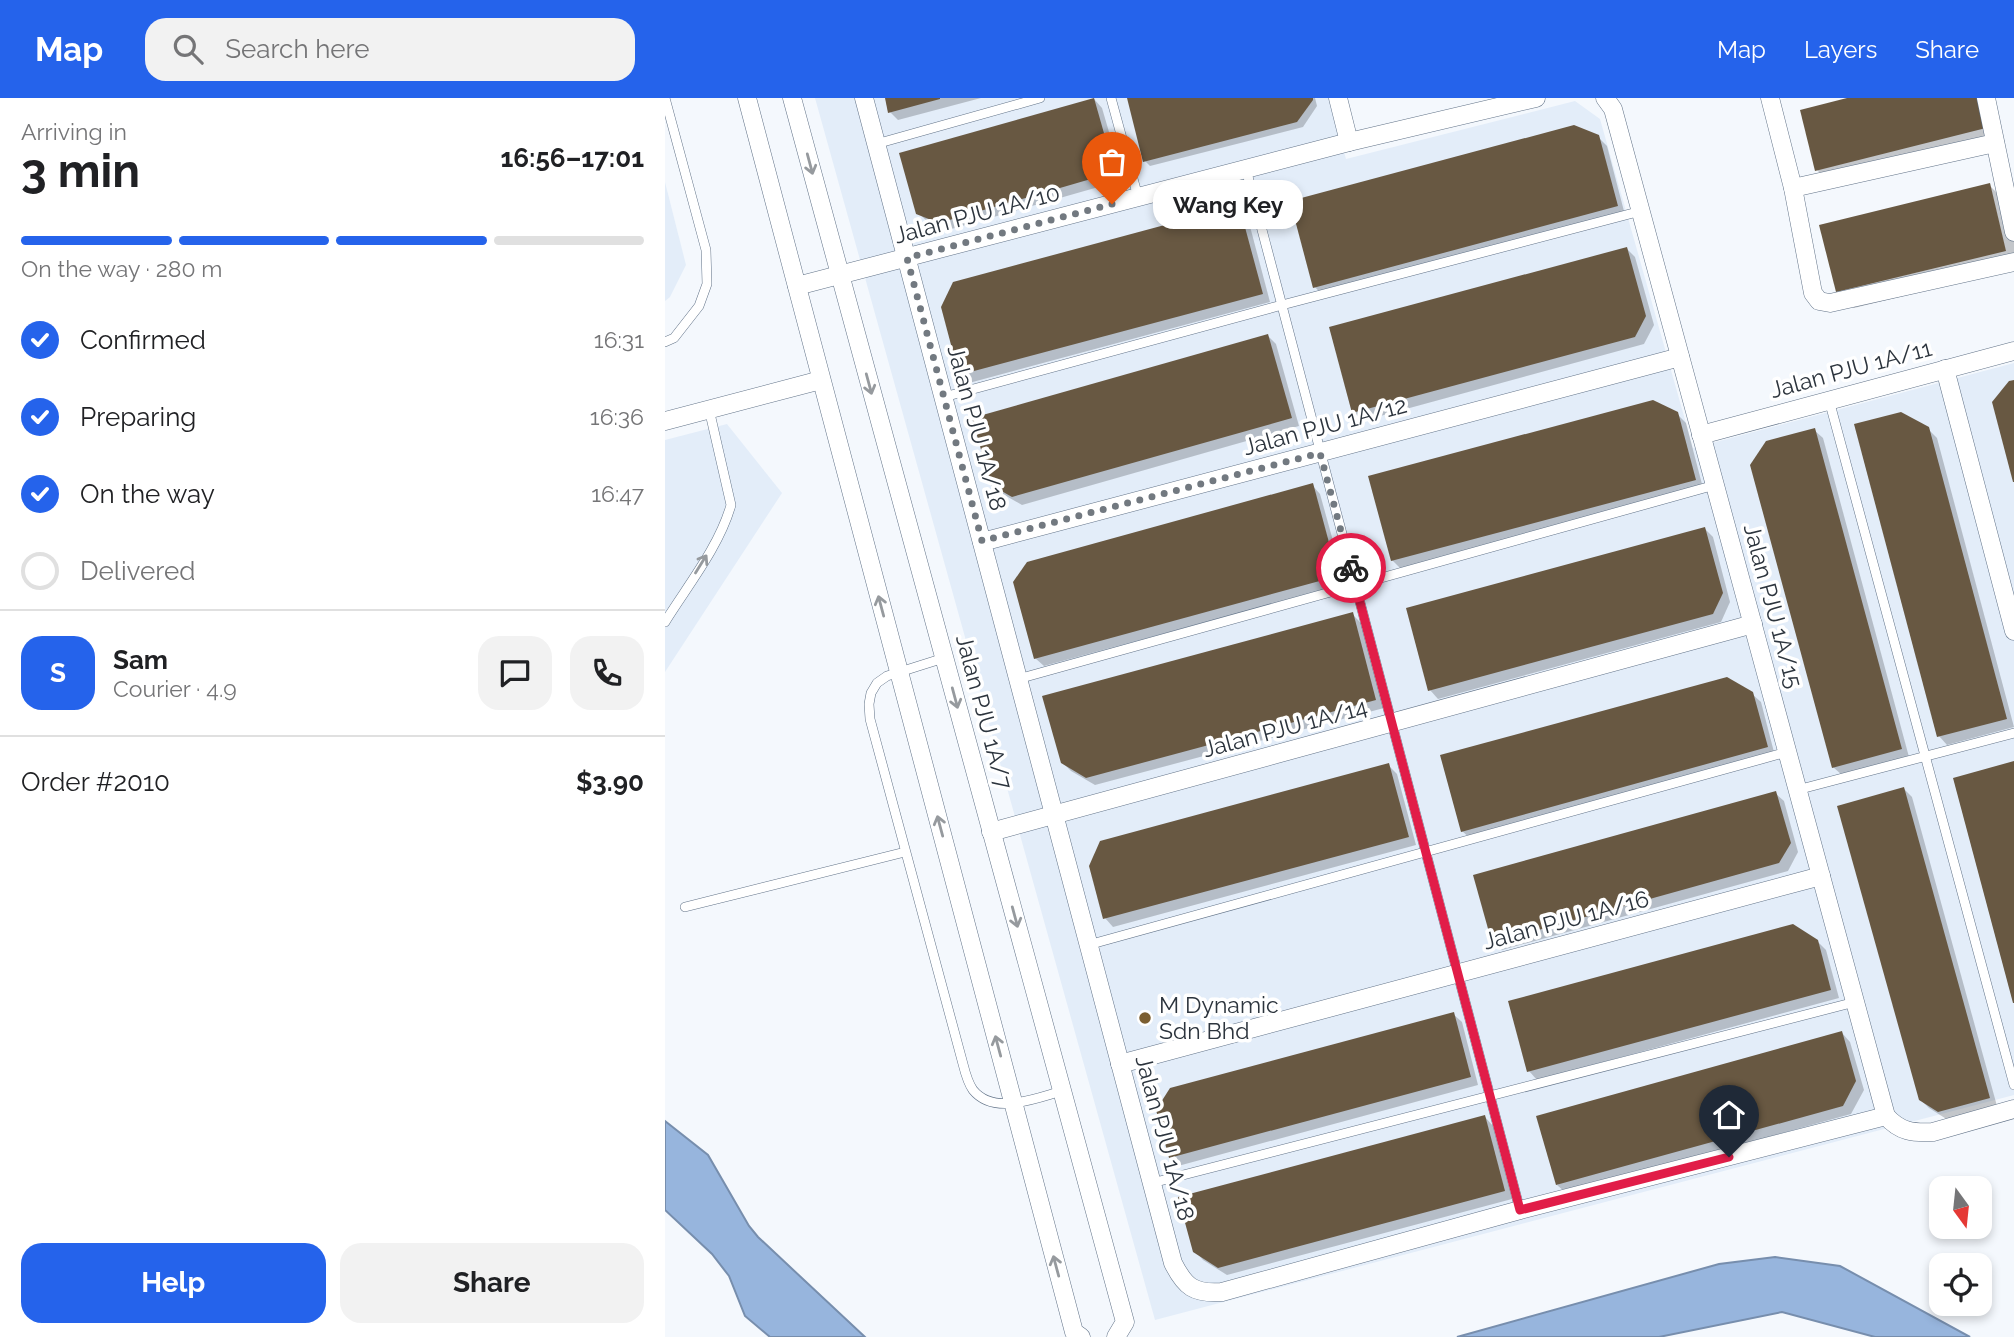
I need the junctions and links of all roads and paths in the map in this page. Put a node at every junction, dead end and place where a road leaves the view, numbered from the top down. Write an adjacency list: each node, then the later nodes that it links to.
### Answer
1 (665, 98): 12 (lane)
2 (747, 98): 24 (street)
3 (792, 98): 23 (street, Jalan PJU 1A/7, one-way to 23)
4 (864, 98): 15 (street, Jalan PJU 1A/18)
5 (1040, 98): 15 (lane)
6 (1111, 98): 18 (lane)
7 (1338, 98): 13 (street)
8 (1536, 98): 13 (street, Jalan PJU 1A/10)
9 (1770, 98): 17 (street)
10 (1986, 98): 14 (street)
11 (1609, 104): 19 (street, Jalan PJU 1A/15)
12 (667, 114): 26 (lane)
13 (1349, 142): 16 (street, Jalan PJU 1A/10)
14 (1995, 143): 17 (street); 20 (street)
15 (876, 144): 21 (street, Jalan PJU 1A/18)
16 (1245, 169): 18 (street, Jalan PJU 1A/10); 25 (lane)
17 (1793, 188): 22 (street)
18 (1138, 197): 21 (street, Jalan PJU 1A/10)
19 (1641, 211): 25 (lane); 28 (street, Jalan PJU 1A/15)
20 (2014, 232)
21 (907, 258): 23 (street, Jalan PJU 1A/10); 31 (street, Jalan PJU 1A/18)
22 (2014, 262)
23 (839, 275): 24 (street, Jalan PJU 1A/10); 43 (street, Jalan PJU 1A/7, one-way to 43)
24 (797, 286): 30 (street)
25 (1282, 305): 31 (lane); 36 (lane)
26 (665, 342)
27 (2014, 351): 29 (street, Jalan PJU 1A/11)
28 (1680, 357): 35 (street, Jalan PJU 1A/15); 36 (street, Jalan PJU 1A/12)
29 (1945, 369): 32 (street, Jalan PJU 1A/11); 42 (street)
30 (821, 380): 33 (street); 44 (street, one-way to 30)
31 (944, 397): 38 (street, Jalan PJU 1A/18)
32 (1829, 400): 35 (street, Jalan PJU 1A/11); 49 (lane)
33 (709, 409): 34 (street); 40 (lane, one-way to 33)
34 (665, 421)
35 (1701, 435): 37 (street, Jalan PJU 1A/15)
36 (1320, 453): 38 (street, Jalan PJU 1A/12); 39 (lane)
37 (1715, 485): 39 (lane); 41 (street, Jalan PJU 1A/15)
38 (982, 541): 45 (street, Jalan PJU 1A/18)
39 (1355, 584): 45 (lane); 46 (lane)
40 (665, 622)
41 (1753, 624): 46 (street, Jalan PJU 1A/14); 48 (street, Jalan PJU 1A/15)
42 (2014, 631)
43 (944, 658): 44 (lane); 52 (street, Jalan PJU 1A/7, one-way to 52)
44 (899, 671): 53 (lane); 64 (street, one-way to 44)
45 (1018, 679): 51 (street, Jalan PJU 1A/18)
46 (1392, 723): 51 (street, Jalan PJU 1A/14); 54 (lane)
47 (2014, 733): 49 (lane)
48 (1787, 752): 50 (street, Jalan PJU 1A/15); 54 (lane)
49 (1925, 757): 50 (lane); 61 (lane)
50 (1797, 790): 55 (street, Jalan PJU 1A/15)
51 (1054, 816): 52 (street, Jalan PJU 1A/14); 57 (street, Jalan PJU 1A/18)
52 (992, 832): 62 (street, Jalan PJU 1A/7, one-way to 62)
53 (905, 852): 56 (lane); 64 (lane)
54 (1426, 853): 57 (lane); 58 (lane)
55 (1821, 876): 58 (street, Jalan PJU 1A/16); 59 (street, Jalan PJU 1A/15)
56 (685, 907)
57 (1089, 945): 60 (street, Jalan PJU 1A/18)
58 (1458, 974): 60 (street, Jalan PJU 1A/16); 63 (lane)
59 (1855, 1002): 63 (lane); 66 (street, Jalan PJU 1A/15)
60 (1120, 1064): 67 (street, Jalan PJU 1A/18)
61 (2014, 1085)
62 (1062, 1091): 64 (lane); 70 (street, Jalan PJU 1A/7)
63 (1490, 1095): 67 (lane); 68 (lane)
64 (1014, 1104): 69 (street, one-way to 64)
65 (2014, 1109): 66 (street)
66 (1886, 1116): 68 (street, Jalan PJU 1A/18)
67 (1152, 1184): 68 (street, Jalan PJU 1A/18)
68 (1520, 1210)
69 (1081, 1337)
70 (1116, 1337)

